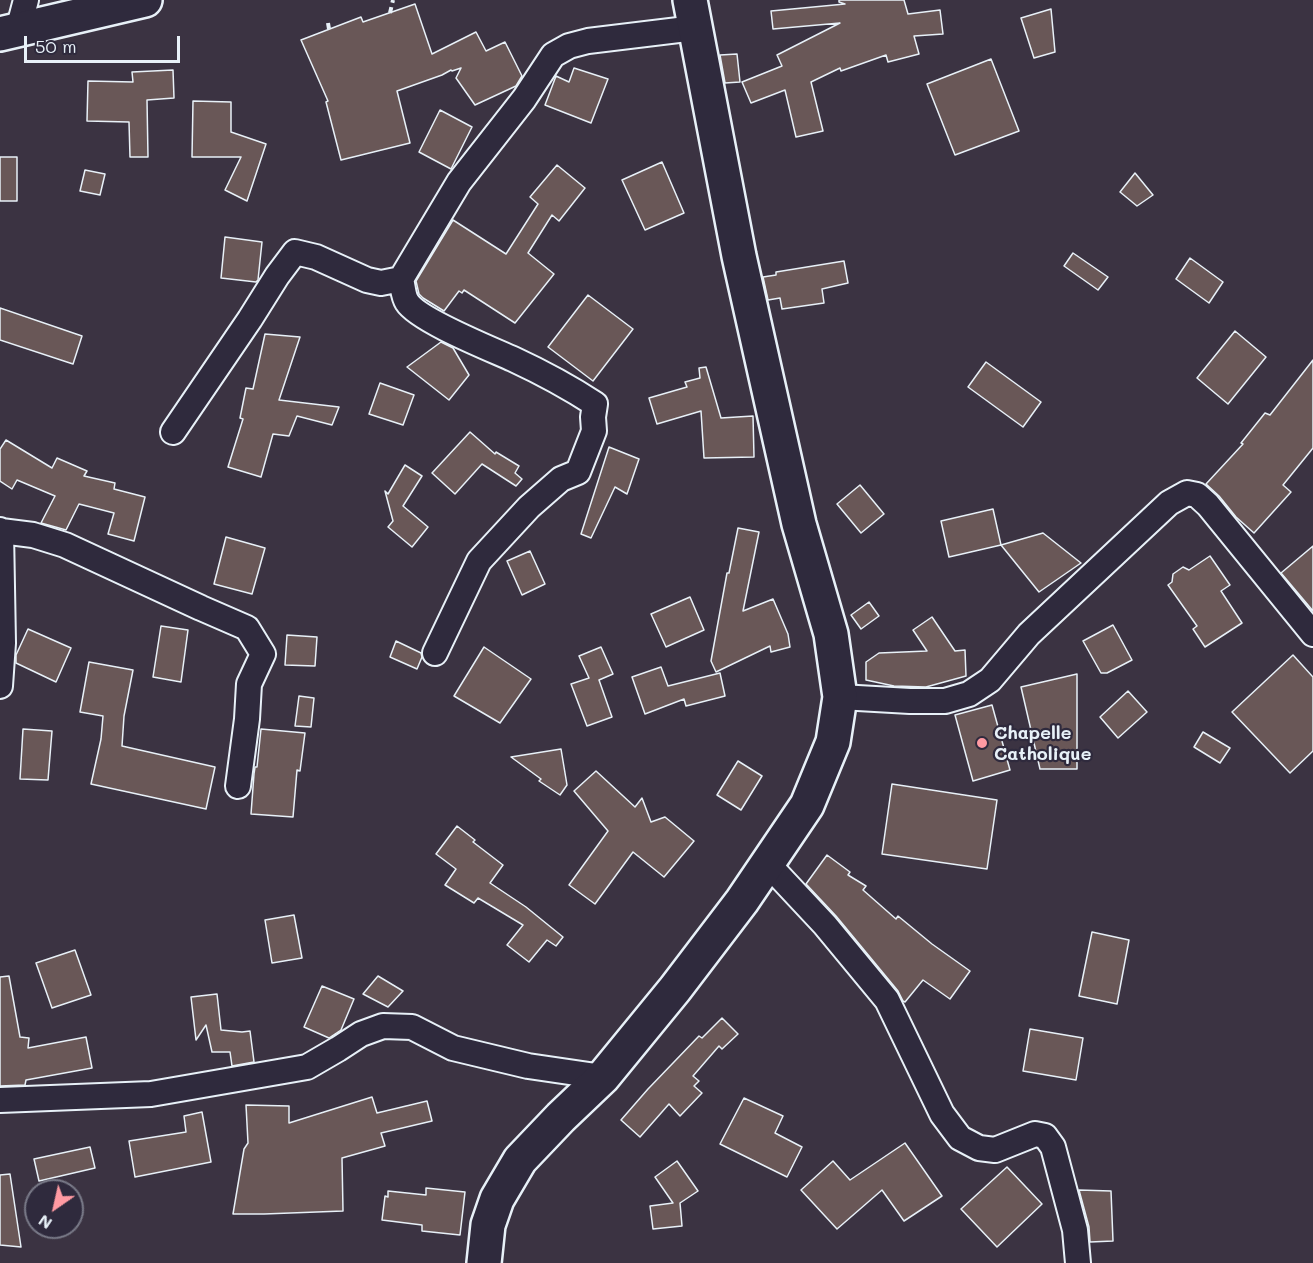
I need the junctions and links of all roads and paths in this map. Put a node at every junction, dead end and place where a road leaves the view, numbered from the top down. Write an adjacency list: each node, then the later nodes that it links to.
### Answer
1 (145, 0): 5 (street)
2 (393, 0): 3 (path)
3 (390, 13)
4 (692, 14): 8 (street); 14 (street)
5 (15, 22)
6 (328, 22): 7 (path)
7 (330, 29)
8 (401, 279): 9 (street); 12 (street)
9 (173, 432)
10 (0, 530): 13 (street); 15 (street)
11 (1313, 634): 14 (street)
12 (435, 653)
13 (0, 686)
14 (840, 697): 16 (street)
15 (238, 786)
16 (767, 863): 17 (street); 20 (street)
17 (603, 1077): 18 (street); 19 (street)
18 (0, 1100)
19 (484, 1263)
20 (1078, 1263)

